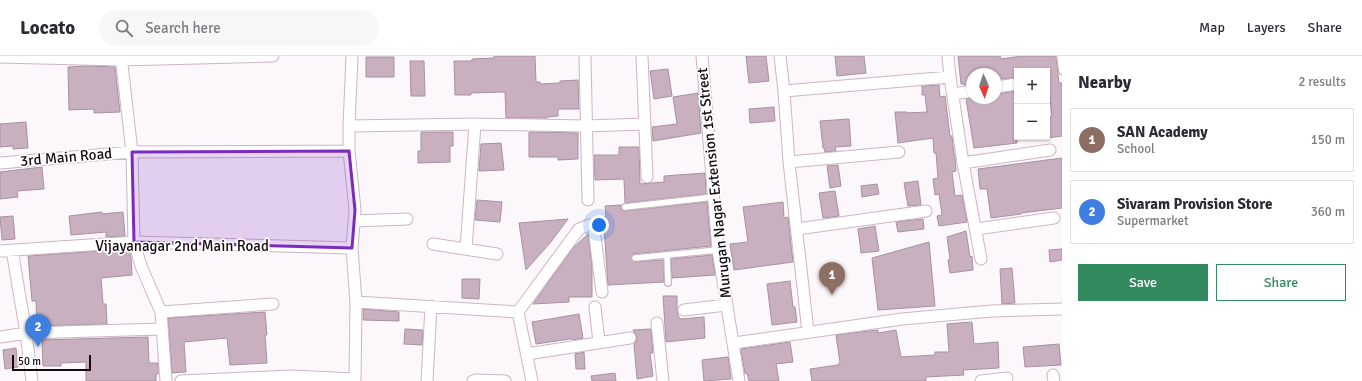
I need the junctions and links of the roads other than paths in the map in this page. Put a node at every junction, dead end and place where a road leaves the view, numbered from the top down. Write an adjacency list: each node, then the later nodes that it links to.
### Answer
1 (273, 56): 10 (street)
2 (352, 56): 20 (street)
3 (585, 56): 21 (street)
4 (642, 56): 19 (street)
5 (702, 56): 30 (street, Murugan Nagar Extension 1st Street)
6 (780, 56): 15 (street)
7 (948, 56): 12 (street)
8 (1060, 56): 11 (lane)
9 (0, 57): 10 (street)
10 (121, 58): 24 (street)
11 (1062, 71)
12 (950, 77): 15 (street); 17 (street)
13 (1014, 84): 14 (street)
14 (1002, 86)
15 (784, 91): 26 (street)
16 (966, 92): 17 (street)
17 (953, 94): 28 (street)
18 (475, 124): 20 (street); 21 (street); 42 (street)
19 (645, 124): 21 (street); 29 (street)
20 (349, 126): 23 (street)
21 (586, 126): 31 (street)
22 (1050, 150): 28 (street)
23 (349, 151): 24 (street, 3rd Main Road); 36 (street)
24 (132, 152): 27 (street, 3rd Main Road); 39 (street)
25 (899, 152): 26 (street)
26 (789, 162): 37 (street)
27 (0, 163)
28 (963, 163): 38 (street)
29 (647, 176)
30 (714, 197): 32 (lane); 44 (street, Murugan Nagar Extension 1st Street)
31 (588, 200)
32 (625, 207)
33 (926, 211): 37 (street)
34 (1054, 218): 38 (street)
35 (407, 219): 36 (street)
36 (354, 221): 41 (street)
37 (797, 229): 63 (street)
38 (976, 229): 49 (street)
39 (134, 242): 41 (street, Vijayanagar 2nd Main Road); 43 (street, Vijayanagar 2nd Main Road); 59 (street)
40 (433, 244): 42 (street)
41 (352, 248): 52 (street)
42 (466, 249): 46 (street)
43 (12, 250): 45 (street, Vijayanagar 2nd Main Road); 64 (street)
44 (718, 250): 47 (lane); 54 (street, Murugan Nagar Extension 1st Street)
45 (0, 251)
46 (497, 254)
47 (667, 255): 48 (lane); 50 (lane)
48 (635, 258)
49 (981, 259)
50 (668, 283)
51 (602, 292): 60 (street)
52 (356, 302): 55 (street); 71 (street)
53 (273, 304): 59 (street)
54 (726, 305): 58 (street); 68 (street, Murugan Nagar Extension 1st Street)
55 (431, 306): 60 (street); 75 (street)
56 (595, 307): 67 (street)
57 (1062, 309): 63 (street)
58 (684, 310)
59 (161, 312): 62 (street)
60 (518, 312): 69 (street)
61 (657, 324): 79 (street)
62 (161, 329): 64 (street); 73 (street)
63 (808, 332): 68 (street)
64 (26, 334): 65 (street); 72 (street)
65 (0, 337)
66 (630, 338): 67 (street)
67 (599, 342): 69 (street)
68 (734, 343): 80 (street, Murugan Nagar Extension 1st Street)
69 (527, 354): 78 (street)
70 (1007, 378): 81 (street)
71 (355, 380): 74 (street)
72 (32, 381)
73 (166, 381)
74 (181, 381)
75 (427, 381)
76 (473, 381): 77 (street)
77 (505, 381)
78 (532, 381)
79 (663, 381)
80 (739, 381)
81 (981, 381)

